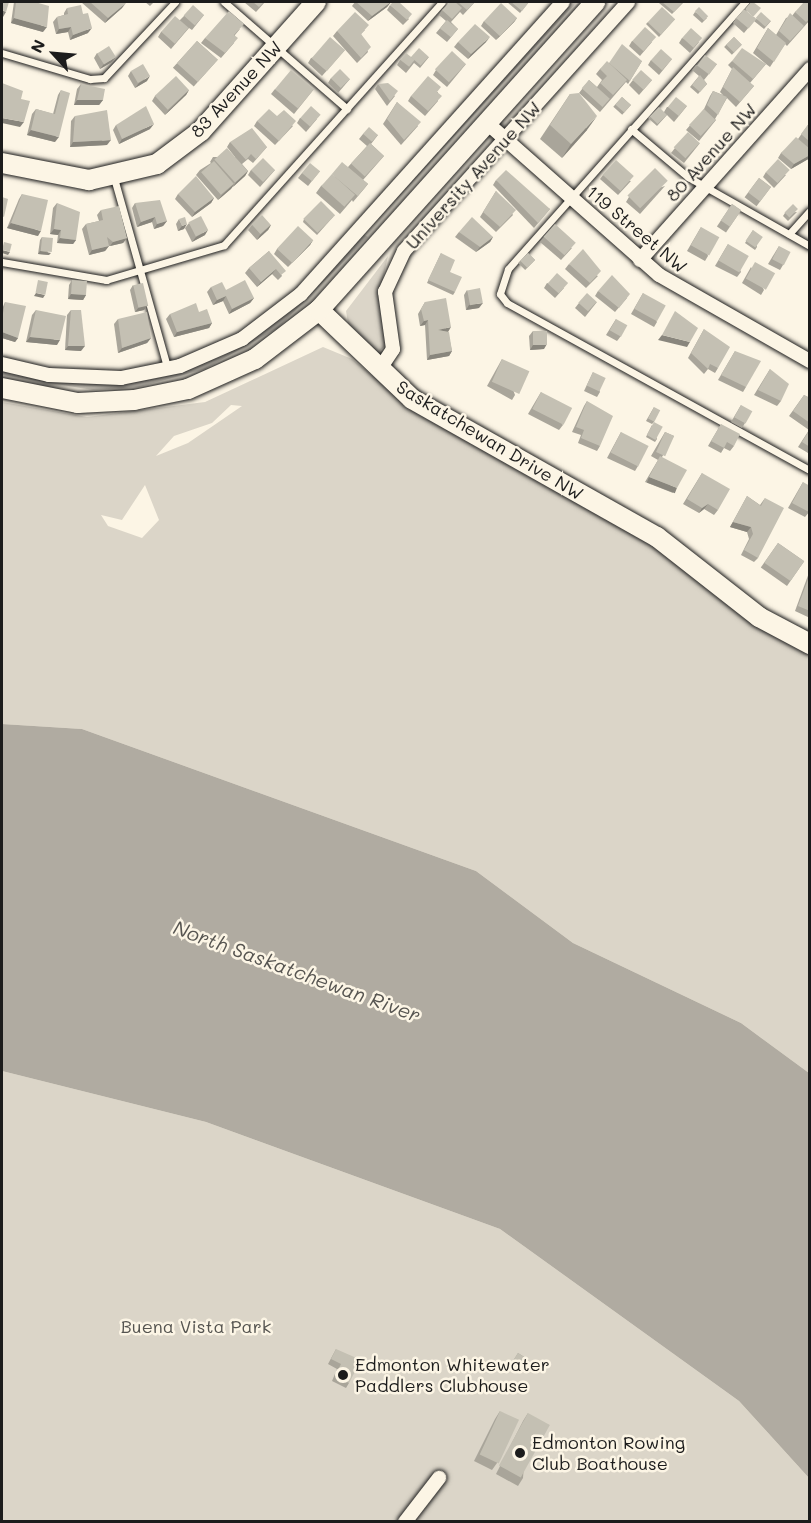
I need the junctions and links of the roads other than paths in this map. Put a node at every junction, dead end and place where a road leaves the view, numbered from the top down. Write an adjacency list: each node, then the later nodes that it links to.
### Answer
1 (175, 2): 10 (lane)
2 (224, 2): 9 (lane)
3 (316, 2): 9 (street, 83 Avenue NW)
4 (442, 2): 12 (lane)
5 (563, 2): 21 (street)
6 (595, 2): 13 (street, University Avenue NW)
7 (628, 2): 15 (street, University Avenue NW)
8 (745, 2): 14 (lane)
9 (276, 47): 12 (lane); 17 (street, 83 Avenue NW)
10 (2, 53)
11 (810, 69): 18 (street, 80 Avenue NW)
12 (347, 109): 27 (lane)
13 (486, 122): 15 (street, 119 Street NW); 23 (street, University Avenue NW)
14 (631, 129): 18 (lane); 19 (lane)
15 (505, 139): 19 (street, 119 Street NW); 32 (street, University Avenue NW)
16 (2, 163): 17 (street, 83 Avenue NW)
17 (114, 178): 27 (lane)
18 (705, 187): 22 (lane); 25 (street, 80 Avenue NW)
19 (571, 197): 25 (street, 119 Street NW); 34 (lane)
20 (810, 211): 22 (lane)
21 (364, 224): 23 (street, University Avenue NW); 31 (street)
22 (789, 234): 24 (lane)
23 (382, 239): 28 (street, University Avenue NW)
24 (810, 246)
25 (640, 260): 29 (street, 119 Street NW)
26 (2, 262): 27 (lane)
27 (141, 272): 31 (lane)
28 (318, 310): 32 (street, Saskatchewan Drive NW); 33 (street)
29 (810, 361)
30 (2, 364): 31 (street)
31 (168, 370)
32 (379, 370): 35 (street, Saskatchewan Drive NW)
33 (2, 388)
34 (810, 470)
35 (810, 644)
36 (439, 1478): 37 (street)
37 (405, 1521)

